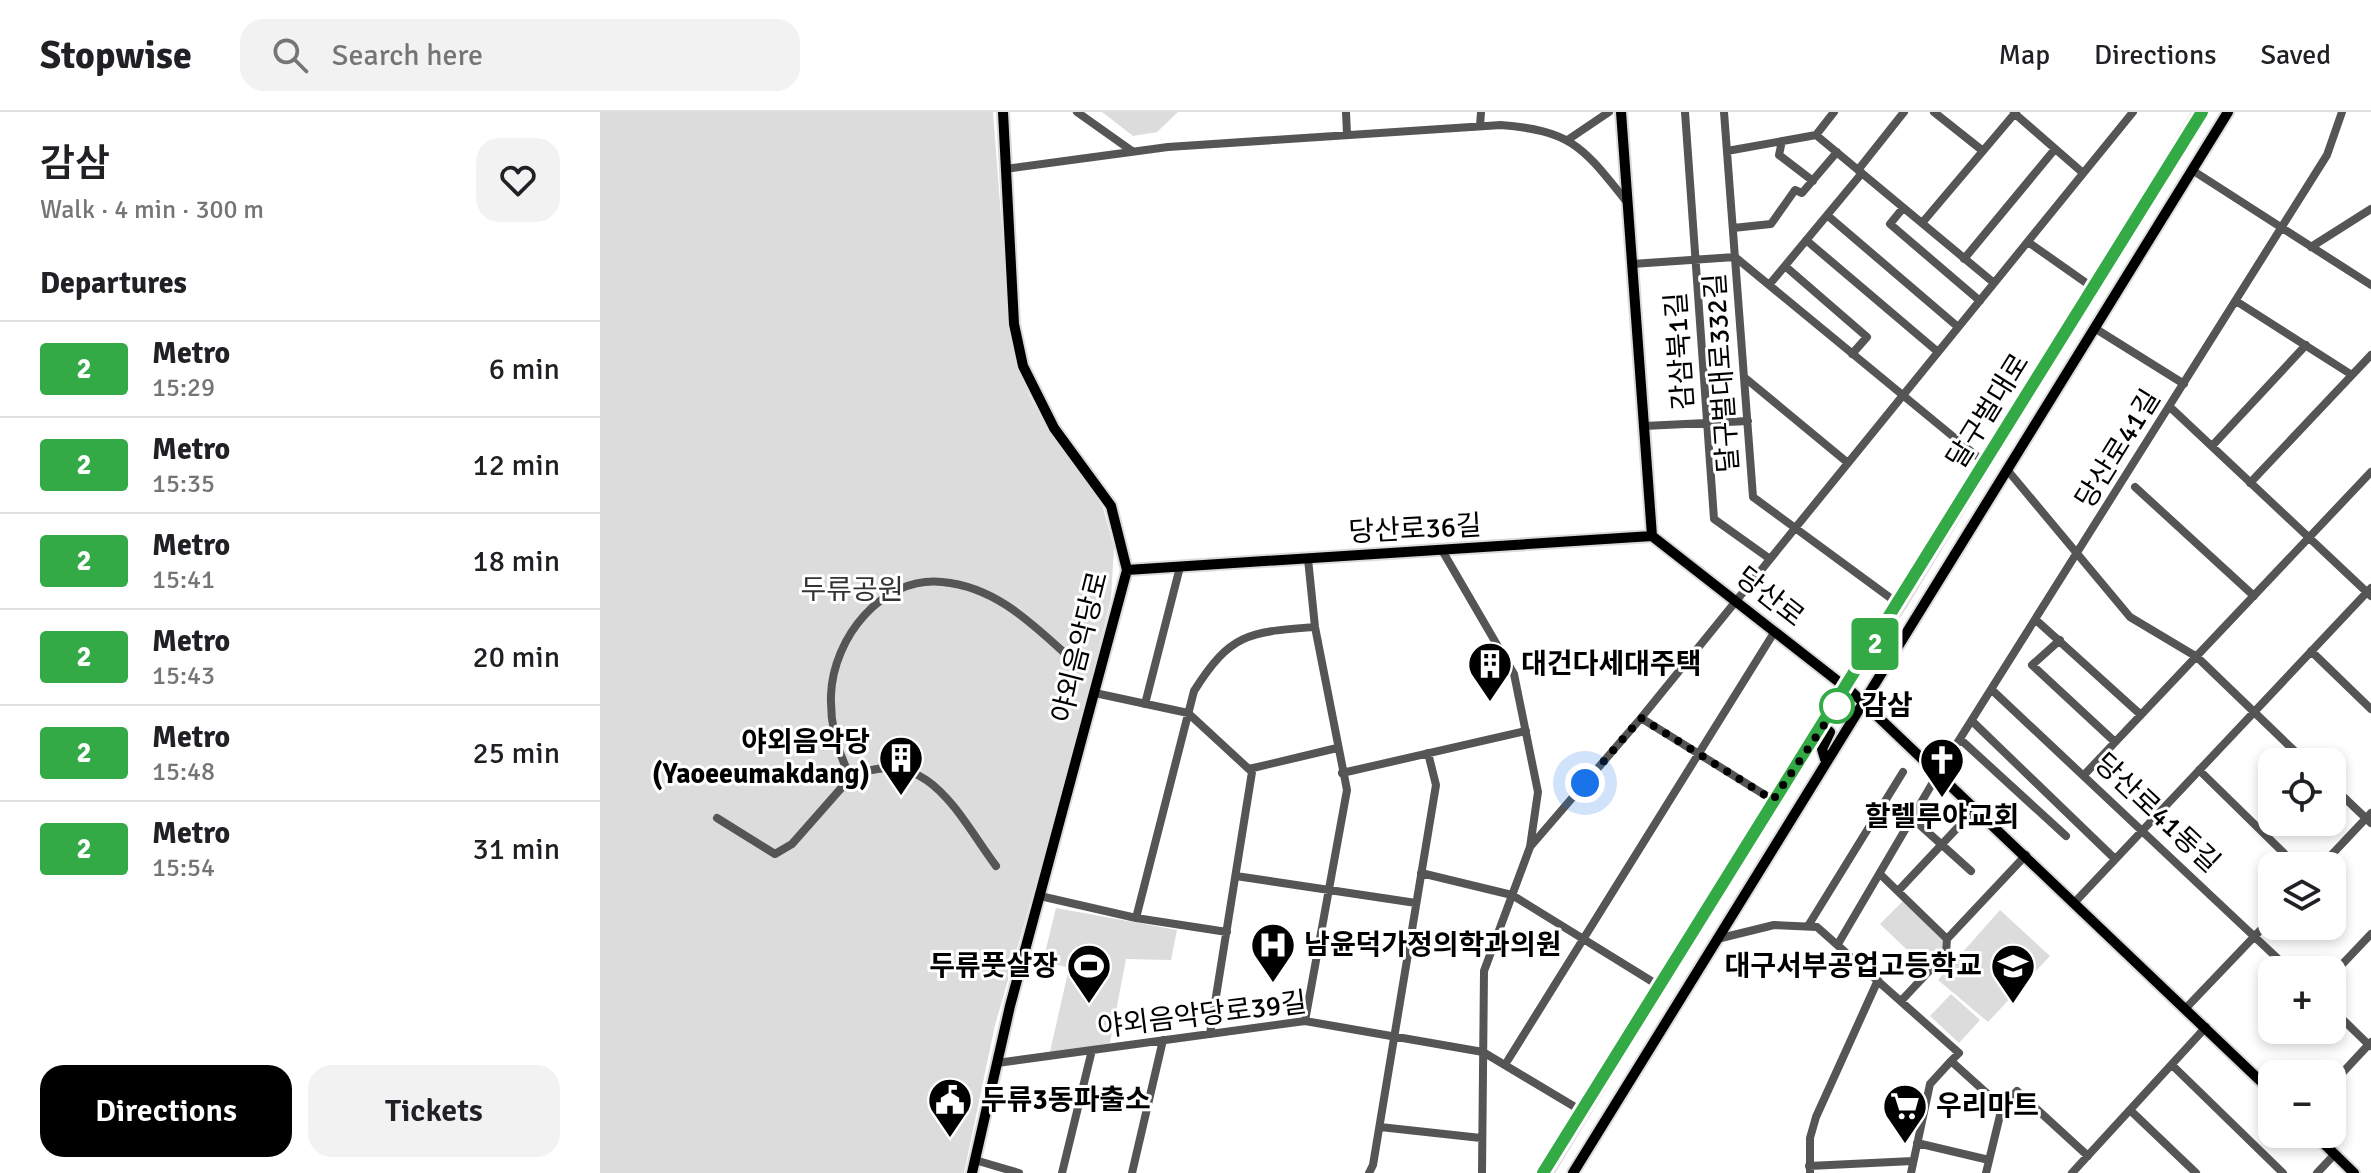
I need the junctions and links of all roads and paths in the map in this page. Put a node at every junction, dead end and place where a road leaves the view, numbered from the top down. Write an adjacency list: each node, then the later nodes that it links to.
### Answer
1 (1003, 112): 27 (main road, 야외음악당로)
2 (1077, 112): 25 (street)
3 (1346, 112): 18 (street)
4 (1481, 112): 17 (street)
5 (1609, 112): 20 (street)
6 (1621, 112): 32 (main road)
7 (1685, 112): 44 (street, 감삼북1길)
8 (1834, 112): 19 (street)
9 (1904, 112): 29 (street)
10 (1934, 112): 24 (street)
11 (2133, 112): 30 (street)
12 (2228, 112): 28 (main road, 달구벌대로)
13 (2342, 112): 38 (street, 당산로41길)
14 (1725, 113): 23 (street, 달구벌대로332길)
15 (2015, 113): 22 (street); 24 (street)
16 (2197, 113): 50 (main road, 달구벌대로)
17 (1480, 126): 18 (street); 20 (street)
18 (1347, 134): 25 (street)
19 (1816, 135): 21 (street); 26 (street)
20 (1569, 139): 32 (street)
21 (1782, 141): 23 (street); 31 (street)
22 (2055, 149): 30 (street); 43 (street)
23 (1727, 151): 37 (street, 달구벌대로332길)
24 (1983, 151): 36 (street)
25 (1132, 152): 27 (street)
26 (1837, 152): 29 (street); 31 (street)
27 (1005, 169): 82 (main road, 야외음악당로)
28 (2192, 170): 38 (street); 54 (main road, 달구벌대로)
29 (1860, 171): 33 (street); 35 (street)
30 (2083, 173): 40 (street)
31 (1813, 181): 37 (street)
32 (1627, 202): 45 (main road)
33 (1903, 208): 36 (street); 51 (street)
34 (2371, 209): 41 (street)
35 (1827, 215): 39 (street); 53 (street)
36 (1922, 223): 43 (street)
37 (1733, 228): 42 (street, 달구벌대로332길)
38 (2282, 228): 41 (street); 52 (street, 당산로41길)
39 (1806, 240): 46 (street); 56 (street)
40 (2028, 242): 47 (street); 50 (street)
41 (2311, 247): 49 (street)
42 (1735, 257): 44 (street); 48 (street); 60 (street, 달구벌대로332길)
43 (1964, 259): 47 (street)
44 (1695, 260): 45 (street); 65 (street, 감삼북1길)
45 (1632, 264): 66 (main road)
46 (1785, 266): 48 (street); 57 (street)
47 (1994, 283): 51 (street)
48 (1769, 285): 57 (street)
49 (2371, 285)
50 (2092, 287): 68 (main road, 달구벌대로)
51 (1980, 301): 53 (street)
52 (2236, 301): 55 (street); 61 (street, 당산로41길)
53 (1958, 327): 56 (street)
54 (2096, 329): 61 (street); 70 (main road, 달구벌대로)
55 (2306, 345): 59 (street); 67 (street)
56 (1938, 352): 62 (street)
57 (1852, 354): 62 (street)
58 (2371, 355): 59 (street)
59 (2352, 375): 72 (street)
60 (1744, 377): 64 (street, 달구벌대로332길); 69 (street)
61 (2184, 384): 63 (street, 당산로41길)
62 (1902, 396): 68 (street); 69 (street)
63 (2170, 407): 67 (street); 78 (street, 당산로41길)
64 (1748, 421): 65 (street); 74 (street, 달구벌대로332길)
65 (1707, 423): 66 (street); 80 (street, 감삼북1길)
66 (1644, 426): 75 (main road)
67 (2212, 446): 72 (street)
68 (1984, 462): 86 (main road, 달구벌대로)
69 (1848, 463): 74 (street)
70 (2009, 472): 78 (street); 97 (main road, 달구벌대로)
71 (2371, 472): 76 (street)
72 (2250, 483): 76 (street)
73 (2135, 487): 84 (street, 당산로41길)
74 (1795, 528): 80 (street); 86 (street, 달구벌대로332길)
75 (1652, 536): 77 (main road, 당산로36길); 85 (main road, 당산로)
76 (2309, 538): 83 (street); 84 (street)
77 (1443, 552): 79 (main road, 당산로36길); 106 (street)
78 (2077, 555): 87 (street, 당산로41길); 92 (street)
79 (1308, 559): 81 (main road, 당산로36길); 88 (street)
80 (1770, 559): 85 (street)
81 (1180, 567): 82 (main road, 당산로36길); 98 (street)
82 (1127, 570): 96 (main road, 야외음악당로)
83 (2370, 592): 91 (street)
84 (2254, 596): 92 (street)
85 (1736, 601): 89 (main road, 당산로); 103 (street)
86 (1900, 605): 94 (main road, 달구벌대로)
87 (2036, 620): 90 (street); 95 (street, 당산로41길)
88 (1315, 627): 101 (street); 109 (street)
89 (1775, 631): 94 (main road, 당산로); 112 (street)
90 (2060, 640): 102 (street); 108 (street)
91 (2311, 651): 99 (street); 100 (street)
92 (2197, 657): 100 (street); 102 (street)
93 (1079, 666): 120 (street)
94 (1846, 688): 97 (main road, 당산로); 105 (main road, 달구벌대로)
95 (1992, 690): 104 (street, 당산로41길); 119 (street, 당산로41동길)
96 (1095, 693): 98 (street); 143 (main road, 야외음악당로)
97 (1863, 702): 113 (main road, 달구벌대로); 117 (main road, 당산로)
98 (1145, 704): 101 (street)
99 (2371, 709)
100 (2254, 712): 110 (street); 115 (street)
101 (1188, 713): 114 (street); 146 (street)
102 (2141, 715): 108 (street)
103 (1641, 718): 112 (street); 130 (street)
104 (1972, 721): 107 (street, 당산로41길); 134 (street)
105 (1822, 725): 113 (main road); 122 (main road, 달구벌대로)
106 (1526, 731): 111 (street); 130 (street)
107 (1960, 739): 117 (street, 당산로41길); 128 (street)
108 (2115, 742): 119 (street)
109 (1337, 748): 114 (street); 118 (street)
110 (2291, 748)
111 (1428, 753): 118 (street); 137 (street)
112 (1698, 754): 122 (street); 152 (street)
113 (1825, 759): 153 (main road, 달구벌대로)
114 (1249, 769): 139 (street)
115 (2199, 770): 127 (street); 131 (street)
116 (1903, 772): 147 (street)
117 (1939, 772): 123 (main road, 당산로); 125 (street)
118 (1342, 773): 140 (street)
119 (2084, 775): 127 (street, 당산로41동길)
120 (851, 777): 124 (street); 135 (street)
121 (2346, 798): 126 (street)
122 (1773, 800): 159 (main road, 달구벌대로)
123 (1976, 808): 129 (street); 133 (main road, 당산로)
124 (717, 818)
125 (1912, 818): 129 (street); 138 (street)
126 (2369, 818): 132 (street)
127 (2143, 830): 134 (street); 151 (street, 당산로41동길)
128 (2066, 836)
129 (1941, 845): 136 (street); 141 (street)
130 (1530, 847): 142 (street)
131 (2283, 852)
132 (2335, 852)
133 (2026, 855): 144 (main road, 당산로); 154 (street)
134 (2115, 859): 144 (street)
135 (996, 866)
136 (1971, 871)
137 (1421, 873): 142 (street); 145 (street)
138 (1880, 874): 141 (street); 155 (street)
139 (1236, 876): 140 (street); 148 (street)
140 (1329, 890): 145 (street); 162 (street)
141 (1898, 891): 154 (street)
142 (1512, 895): 152 (street); 170 (street)
143 (1040, 896): 146 (street); 173 (main road, 야외음악당로)
144 (2075, 902): 161 (main road, 당산로)
145 (1416, 903): 166 (street)
146 (1136, 918): 148 (street)
147 (1808, 926): 153 (street); 155 (street)
148 (1227, 932): 165 (street)
149 (2258, 933): 151 (street)
150 (2371, 934): 157 (street)
151 (2255, 936): 156 (street, 당산로41동길); 161 (street)
152 (1583, 939): 159 (street); 171 (street)
153 (1716, 939): 198 (main road, 달구벌대로)
154 (1947, 939): 160 (street)
155 (1838, 944): 158 (street)
156 (2276, 956)
157 (2346, 960)
158 (1878, 980): 160 (street); 189 (street)
159 (1661, 987): 179 (main road, 달구벌대로)
160 (1901, 1001): 172 (street)
161 (2186, 1008): 164 (main road, 당산로)
162 (1305, 1021): 165 (street, 야외음악당로39길); 166 (street, 야외음악당로39길)
163 (2346, 1022): 168 (street)
164 (2206, 1027): 174 (street); 176 (main road, 당산로)
165 (1210, 1034): 167 (street, 야외음악당로39길)
166 (1395, 1035): 170 (street, 야외음악당로39길); 180 (street)
167 (1163, 1040): 169 (street, 야외음악당로39길); 194 (street)
168 (2370, 1044): 175 (street)
169 (1092, 1050): 173 (street, 야외음악당로39길); 193 (street)
170 (1483, 1052): 179 (street, 야외음악당로39길); 181 (street)
171 (1508, 1060)
172 (1951, 1061): 177 (street); 182 (street)
173 (997, 1063): 186 (main road, 야외음악당로)
174 (2172, 1065): 178 (street); 202 (street)
175 (2346, 1069)
176 (2258, 1078)
177 (2002, 1107): 185 (street); 187 (street)
178 (2130, 1110): 185 (street); 190 (street)
179 (1585, 1113): 197 (main road, 달구벌대로)
180 (1380, 1127): 181 (street); 195 (street)
181 (1481, 1138): 196 (street)
182 (1917, 1143): 187 (street); 188 (street)
183 (2329, 1148): 184 (main road)
184 (2335, 1154): 203 (street); 204 (main road)
185 (2088, 1156): 201 (street)
186 (975, 1160): 191 (main road, 야외음악당로); 192 (street)
187 (1989, 1160): 200 (street)
188 (1913, 1161): 189 (street); 199 (street)
189 (1810, 1170)
190 (2193, 1172)
191 (972, 1173)
192 (1019, 1173)
193 (1062, 1173)
194 (1132, 1173)
195 (1369, 1173)
196 (1482, 1173)
197 (1547, 1173)
198 (1573, 1173)
199 (1911, 1173)
200 (1986, 1173)
201 (2072, 1173)
202 (2283, 1173)
203 (2317, 1173)
204 (2354, 1173)

